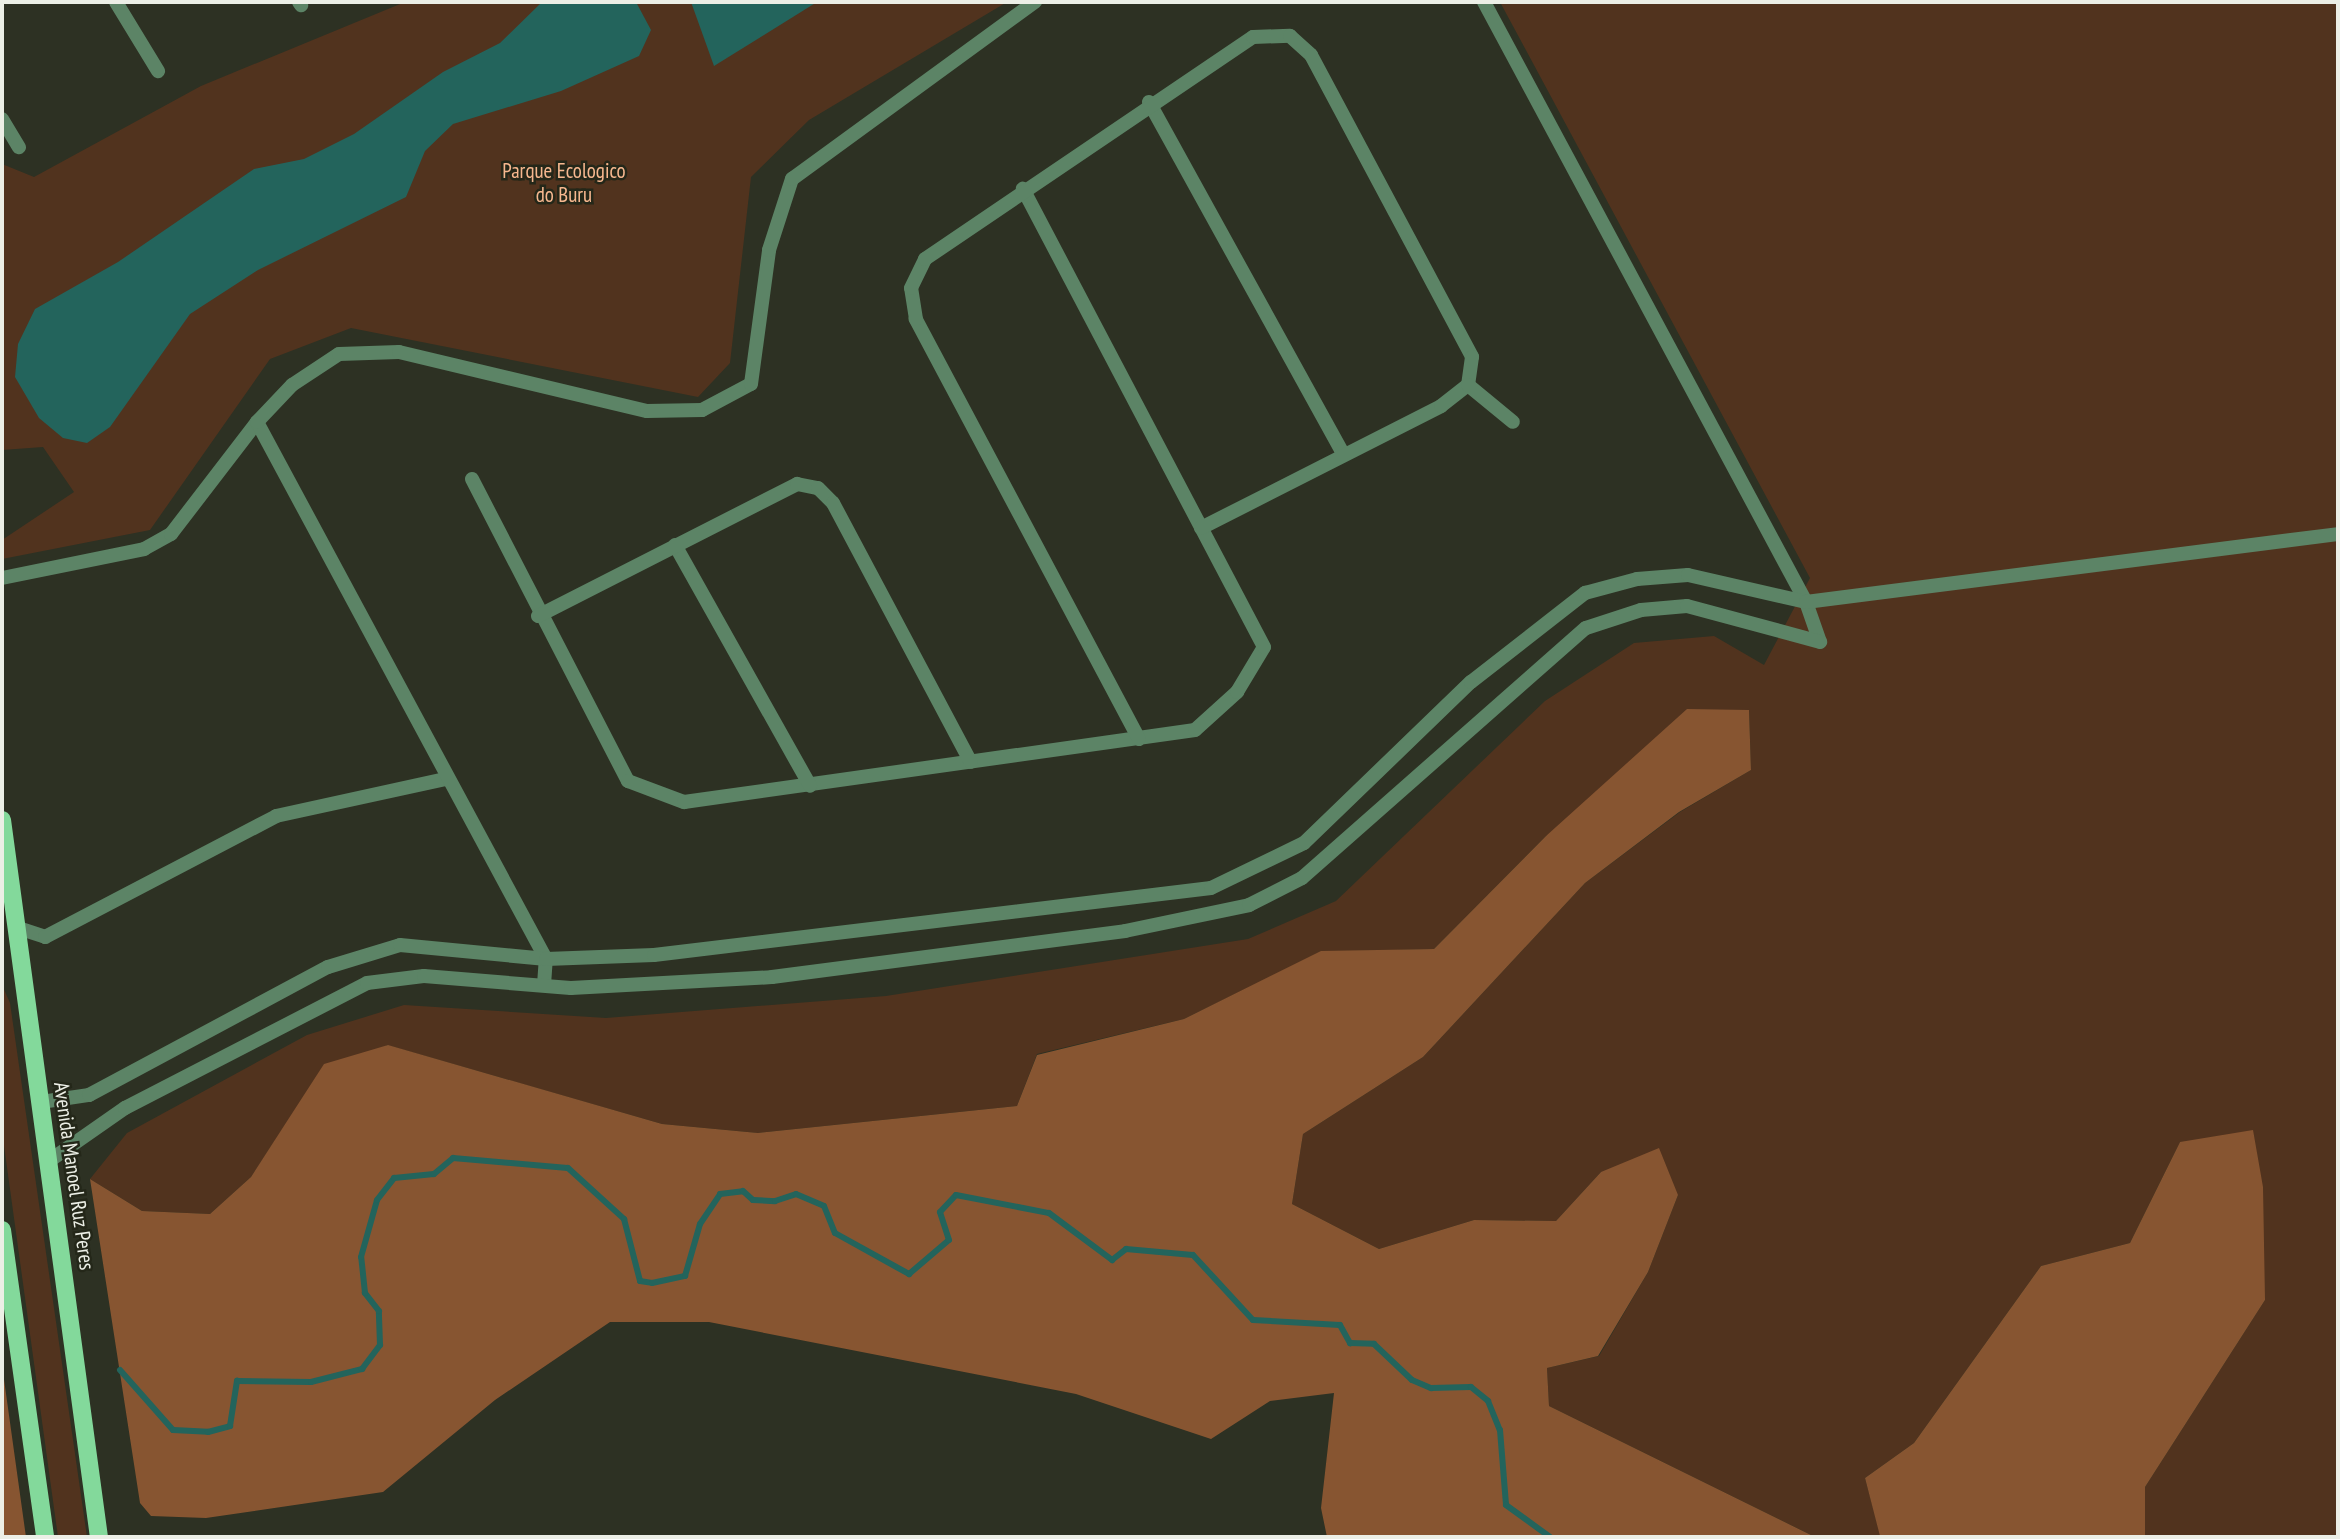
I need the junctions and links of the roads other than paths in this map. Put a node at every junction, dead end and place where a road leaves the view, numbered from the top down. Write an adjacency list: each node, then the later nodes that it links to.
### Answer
1 (116, 2): 4 (street)
2 (1035, 2): 10 (street)
3 (1484, 2): 18 (street)
4 (158, 71)
5 (1149, 102): 8 (street); 9 (street); 12 (street)
6 (2, 119): 7 (street)
7 (19, 146)
8 (1023, 189): 14 (street); 20 (street)
9 (1468, 385): 11 (street); 12 (street)
10 (257, 422): 17 (street); 22 (street)
11 (1513, 422)
12 (1343, 453): 14 (street)
13 (472, 479): 19 (street)
14 (1201, 528): 20 (street)
15 (2338, 534): 18 (street)
16 (675, 545): 19 (street); 21 (street); 23 (street)
17 (2, 578)
18 (1806, 603): 26 (street); 27 (street)
19 (538, 616): 23 (street)
20 (1139, 739): 21 (street)
21 (971, 762): 23 (street)
22 (446, 779): 25 (street); 26 (street)
23 (810, 786)
24 (2, 820): 25 (main road, Avenida Manoel Ruz Peres)
25 (9, 922): 28 (main road, Avenida Manoel Ruz Peres)
26 (546, 959): 27 (street); 28 (street)
27 (544, 985): 29 (street)
28 (41, 1102): 29 (main road, Avenida Manoel Ruz Peres)
29 (49, 1161): 32 (main road, Avenida Manoel Ruz Peres)
30 (2, 1230): 31 (main road)
31 (45, 1537)
32 (99, 1537)

